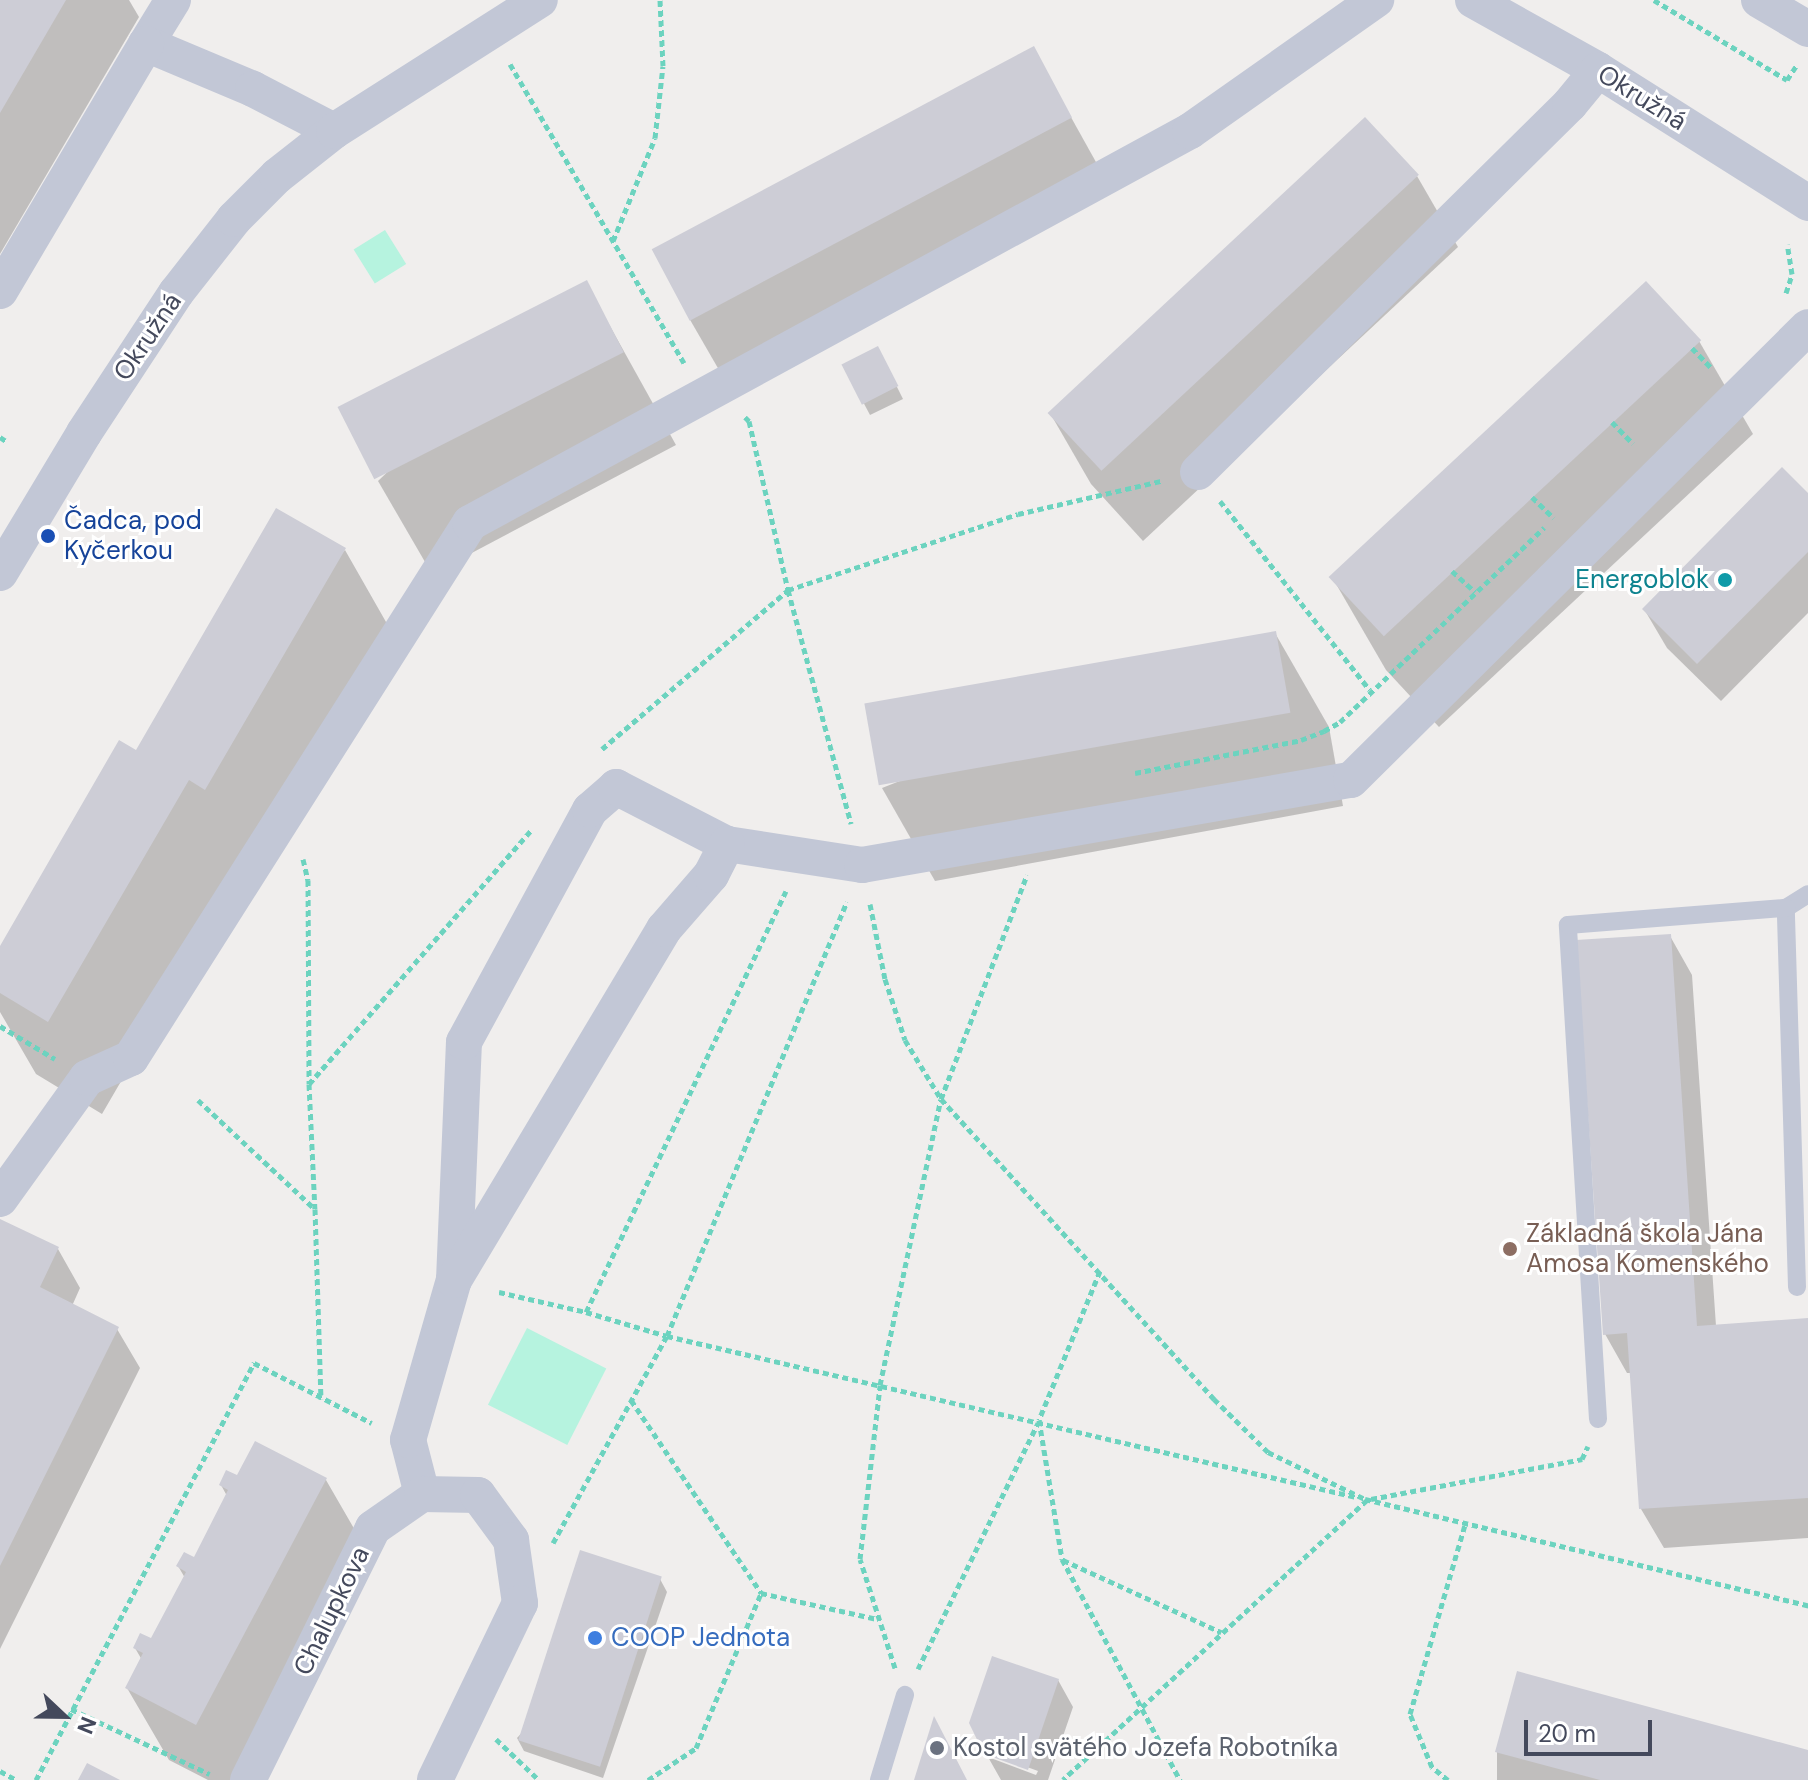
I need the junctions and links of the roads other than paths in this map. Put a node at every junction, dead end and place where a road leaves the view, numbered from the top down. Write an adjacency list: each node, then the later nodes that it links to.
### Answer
1 (173, 0): 7 (street)
2 (540, 0): 9 (street, Okružná)
3 (1376, 0): 18 (street)
4 (1473, 0): 8 (street, Okružná)
5 (1759, 0): 6 (street)
6 (1806, 42)
7 (146, 44): 9 (street); 11 (street)
8 (1598, 70): 10 (street, Okružná); 13 (street)
9 (334, 131): 14 (street, Okružná)
10 (1808, 203)
11 (0, 291)
12 (1808, 327): 15 (street)
13 (1198, 472)
14 (0, 573)
15 (727, 844): 19 (street); 19 (street)
16 (1808, 894): 17 (lane)
17 (1786, 908): 20 (lane); 21 (lane)
18 (0, 1199)
19 (454, 1280): 22 (street)
20 (1797, 1287)
21 (1598, 1419)
22 (422, 1494): 24 (street, Chalupkova); 25 (street)
23 (905, 1695): 26 (lane)
24 (248, 1780)
25 (435, 1780)
26 (879, 1780)

